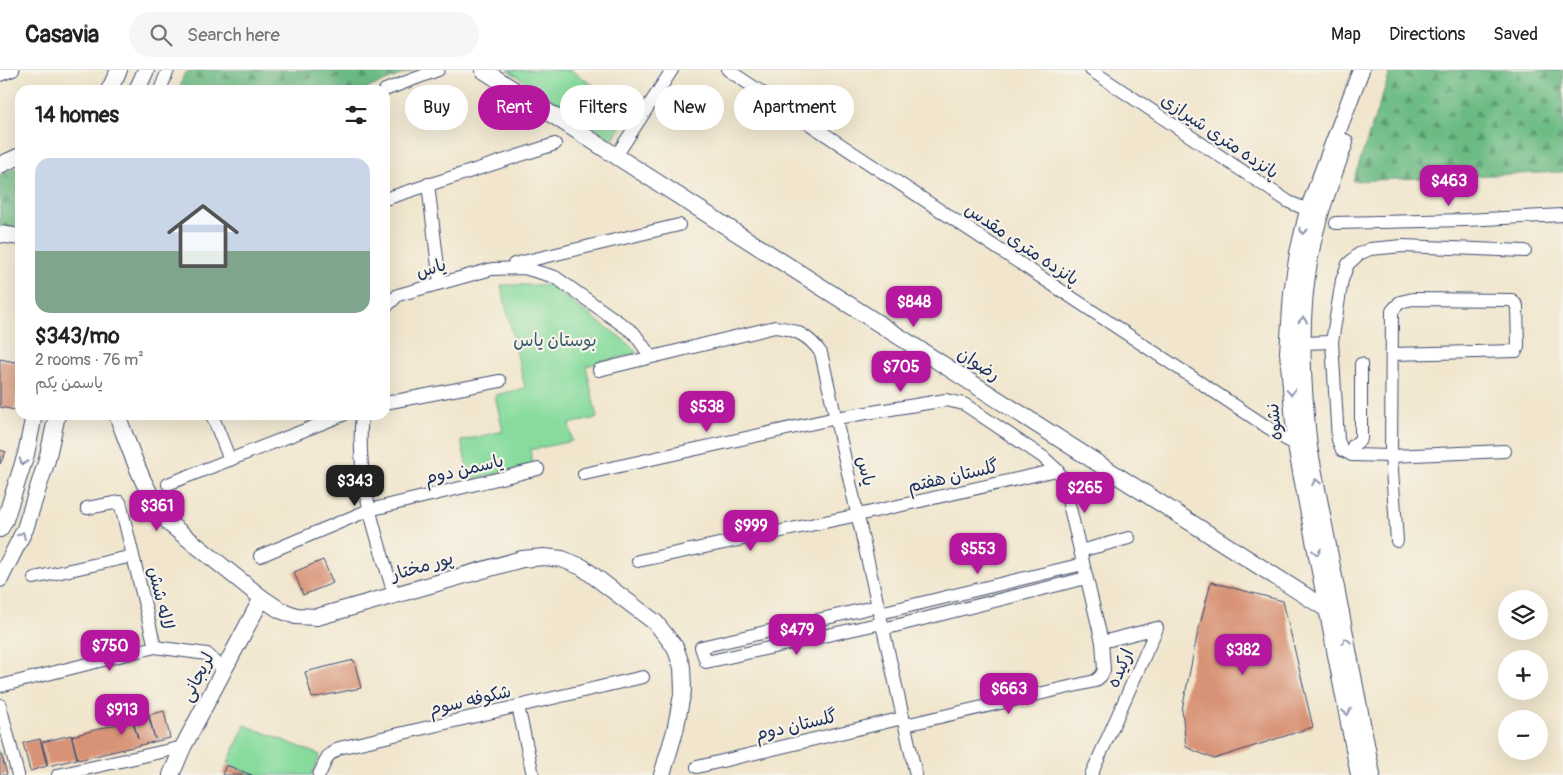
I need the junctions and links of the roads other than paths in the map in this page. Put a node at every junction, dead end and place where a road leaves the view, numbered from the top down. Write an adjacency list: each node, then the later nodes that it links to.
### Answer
1 (13, 70): 12 (street)
2 (119, 70): 13 (main road)
3 (146, 70): 14 (main road)
4 (168, 70): 15 (street)
5 (438, 70): 16 (street)
6 (484, 70): 18 (main road, رضوان)
7 (672, 70): 18 (street)
8 (728, 70): 48 (street, پانزده متری مقدس)
9 (1091, 70): 23 (street, پانزده متری شیرازی)
10 (1362, 70): 23 (main road, نشوه)
11 (1373, 70): 23 (main road, نشوه)
12 (0, 75)
13 (112, 85)
14 (139, 85)
15 (162, 85)
16 (390, 88)
17 (556, 144): 21 (street)
18 (616, 156): 73 (main road, رضوان)
19 (15, 158): 20 (main road)
20 (0, 164)
21 (428, 184): 22 (street); 31 (street)
22 (390, 197)
23 (1314, 213): 34 (main road, نشوه, one-way to 23); 48 (main road, نشوه, one-way to 48)
24 (1563, 215): 25 (street)
25 (1336, 223)
26 (679, 225): 30 (street, یاس)
27 (0, 234): 28 (main road)
28 (15, 236)
29 (1525, 251): 33 (street)
30 (492, 269): 31 (street, یاس); 36 (street, یاس)
31 (440, 283): 32 (street, یاس)
32 (390, 303)
33 (1332, 342): 34 (street); 50 (street)
34 (1302, 343): 48 (main road, نشوه)
35 (1392, 354): 35 (street); 51 (street)
36 (651, 357): 38 (street, یاس); 41 (street, یاس)
37 (1361, 364): 50 (street)
38 (599, 370)
39 (500, 381): 40 (street)
40 (390, 402)
41 (836, 418): 54 (street); 55 (street); 59 (street, یاس)
42 (33, 420): 60 (main road, one-way to 60)
43 (56, 420): 70 (main road, one-way to 43)
44 (119, 420): 72 (main road, پور مختار)
45 (214, 420): 52 (street)
46 (330, 420): 52 (street)
47 (361, 420): 58 (street)
48 (1303, 447): 73 (main road, نشوه)
49 (1505, 451): 51 (street)
50 (1352, 455): 51 (street)
51 (1391, 456): 62 (street)
52 (230, 460): 56 (street)
53 (538, 469): 58 (street, یاسمن دوم)
54 (1057, 470): 59 (street, گلستان هفتم); 63 (street)
55 (584, 474)
56 (168, 484)
57 (88, 508): 64 (street, لاله شش)
58 (369, 510): 65 (street, یاسمن دوم); 71 (street)
59 (858, 515): 66 (street, گلستان هفتم); 74 (street, یاس)
60 (0, 529)
61 (1129, 538): 63 (street)
62 (1397, 541)
63 (1080, 551): 67 (street)
64 (133, 556): 68 (street); 76 (street, لاله شش)
65 (260, 556)
66 (638, 561)
67 (1083, 564): 69 (street); 74 (street)
68 (34, 578)
69 (1086, 578): 74 (street); 75 (street)
70 (0, 579)
71 (394, 594): 72 (main road, پور مختار); 90 (main road, پور مختار)
72 (262, 598): 77 (main road, لریجانی)
73 (1335, 611): 93 (main road, نشوه, one-way to 93); 94 (main road, نشوه, one-way to 73)
74 (881, 618): 74 (street); 82 (street, یاس)
75 (1102, 642): 82 (street, گلستان دوم); 92 (street, ارکیده)
76 (154, 647): 77 (street); 79 (street)
77 (223, 669): 83 (main road, لریجانی)
78 (643, 677): 81 (street, شکوفه سوم)
79 (0, 686)
80 (0, 705): 85 (street)
81 (518, 706): 88 (street, شکوفه سوم); 89 (street)
82 (904, 721): 84 (street, گلستان دوم); 91 (street, یاس)
83 (183, 747): 86 (street); 87 (main road, لریجانی)
84 (698, 767)
85 (18, 775)
86 (58, 775)
87 (171, 775)
88 (319, 775)
89 (533, 775)
90 (662, 775)
91 (916, 775)
92 (1091, 775)
93 (1359, 775)
94 (1372, 775)

